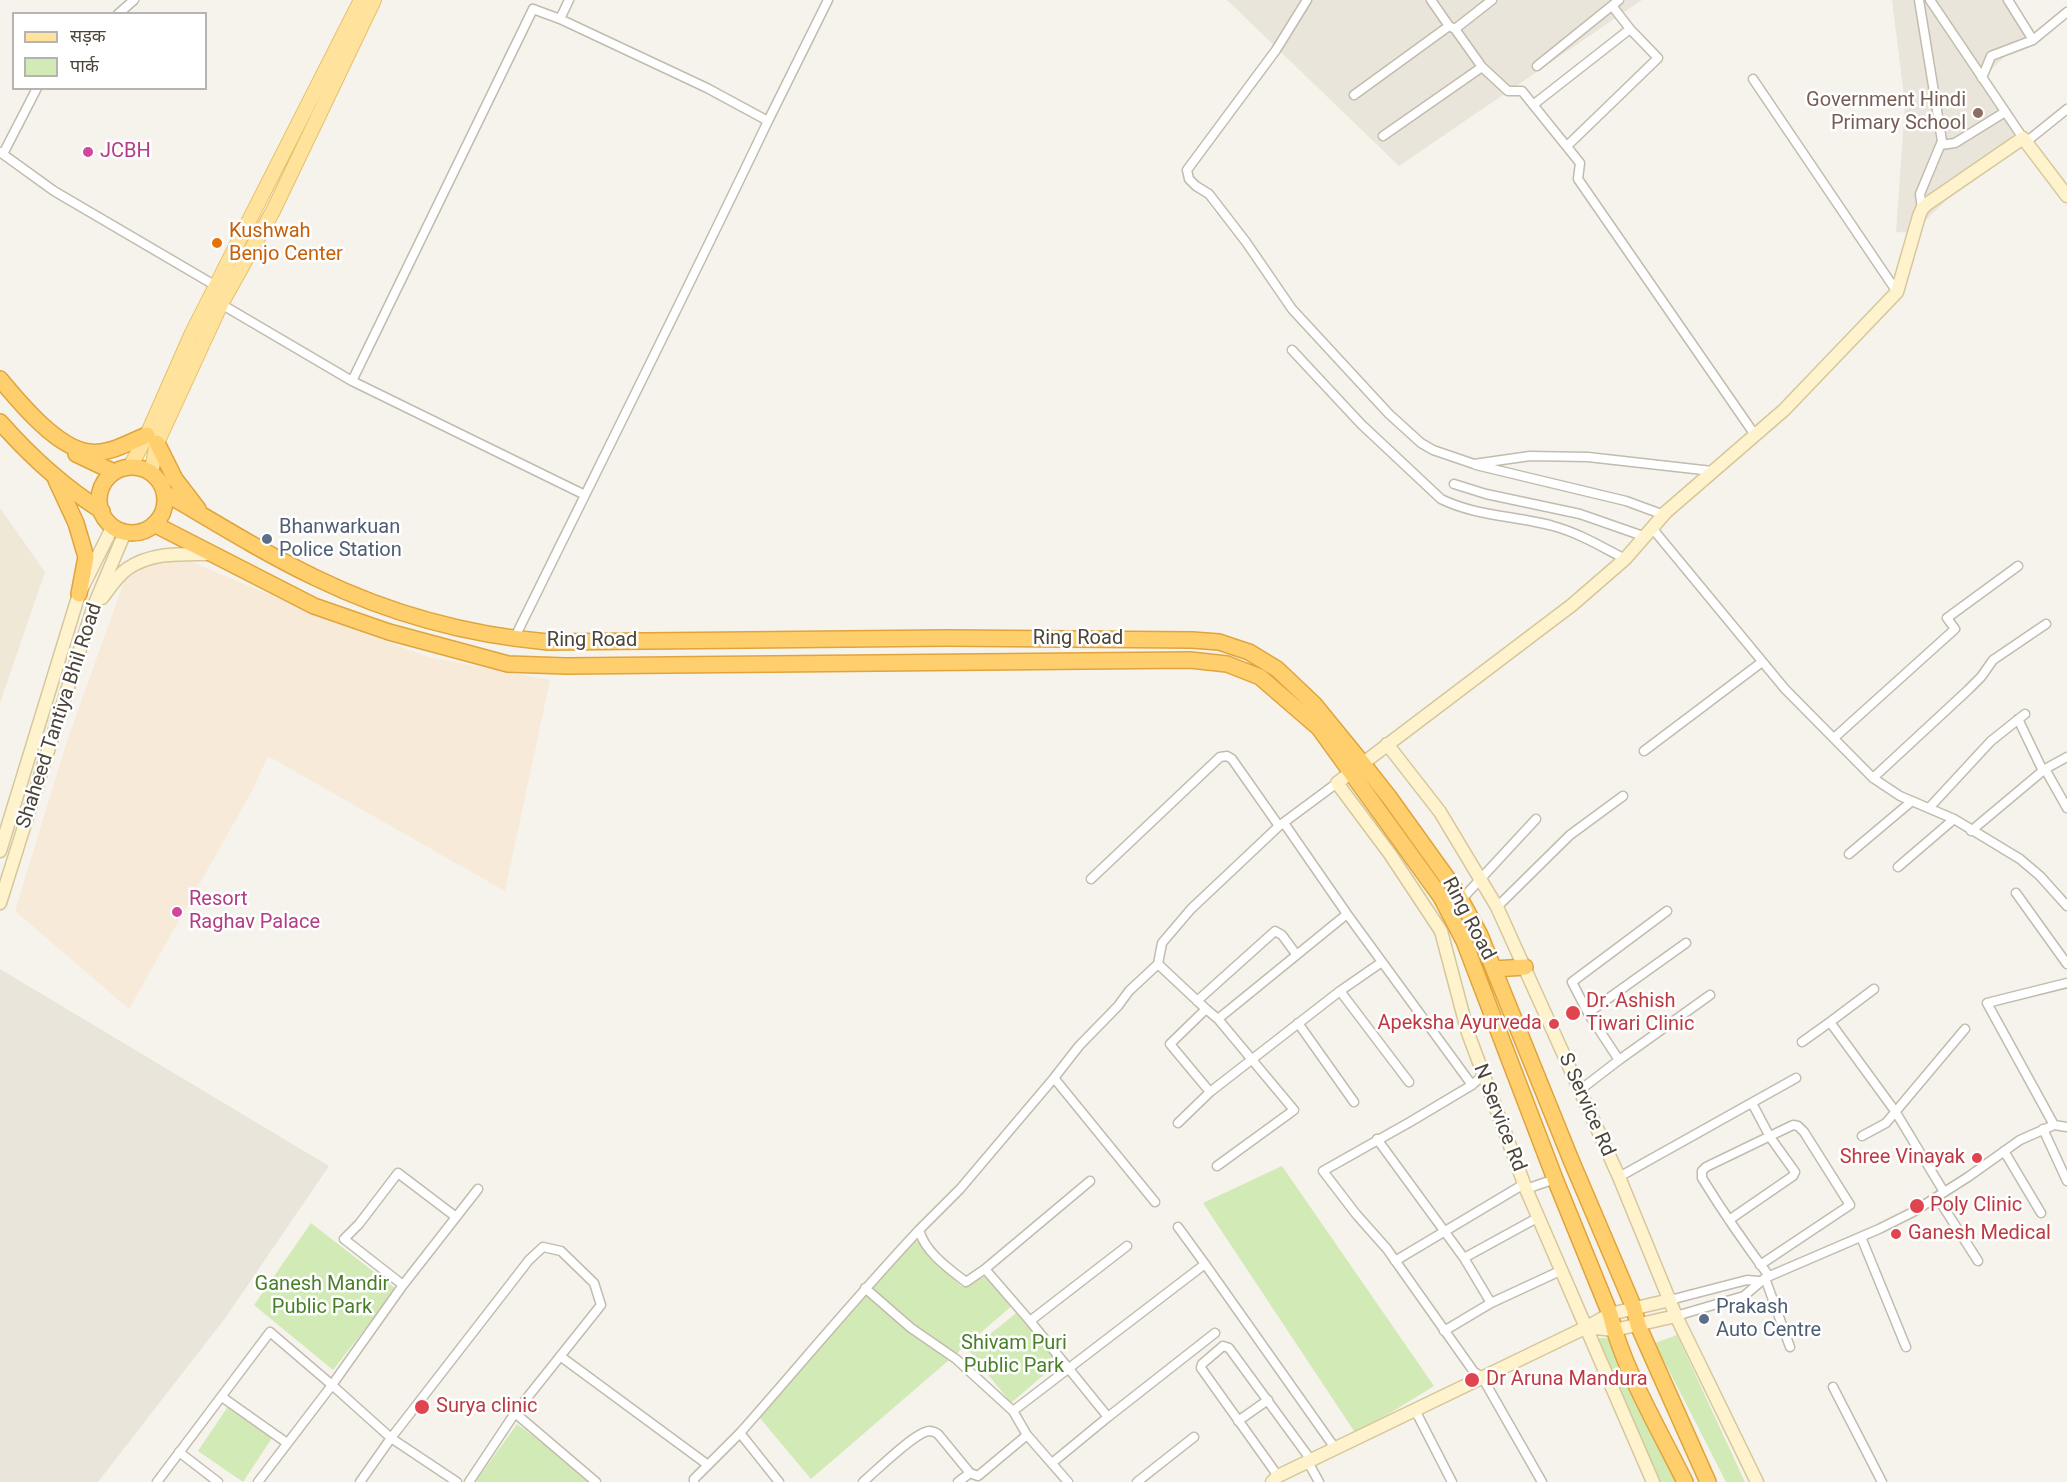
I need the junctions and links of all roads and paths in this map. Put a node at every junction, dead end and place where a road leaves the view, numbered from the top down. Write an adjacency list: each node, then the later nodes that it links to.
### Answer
1 (134, 0): 13 (street)
2 (361, 0): 36 (main road)
3 (374, 0): 38 (main road)
4 (569, 0): 15 (street)
5 (828, 0): 28 (street)
6 (1431, 0): 16 (street)
7 (1492, 0): 16 (street)
8 (1919, 0): 31 (street)
9 (1930, 0): 22 (street)
10 (2008, 0): 18 (street)
11 (1304, 2): 46 (street)
12 (1616, 3): 17 (street); 19 (street)
13 (120, 12)
14 (2067, 12): 18 (street)
15 (560, 18): 28 (street); 41 (street)
16 (1452, 28): 20 (street); 24 (street)
17 (1630, 29): 25 (street); 32 (street)
18 (2033, 40): 22 (street)
19 (1537, 66)
20 (1482, 67): 25 (street); 29 (street)
21 (1753, 78): 37 (street)
22 (1982, 78): 27 (street)
23 (36, 90): 33 (street)
24 (1354, 95)
25 (1533, 105): 32 (street)
26 (2067, 109): 30 (street)
27 (2005, 112): 30 (street); 31 (street)
28 (768, 121): 54 (street)
29 (1383, 136)
30 (2024, 140): 34 (street); 35 (street)
31 (1941, 145): 35 (street)
32 (1567, 146): 44 (street)
33 (1, 153): 36 (street)
34 (2067, 196)
35 (1922, 209): 37 (street)
36 (216, 286): 45 (main road)
37 (1897, 292): 44 (street)
38 (221, 304): 41 (street); 45 (main road)
39 (1292, 350): 62 (street)
40 (0, 379): 45 (highway)
41 (352, 381): 54 (street)
42 (0, 384): 49 (highway)
43 (0, 422): 51 (highway)
44 (1755, 435): 48 (street)
45 (152, 439): 47 (main road); 50 (main road); 57 (highway)
46 (1474, 464): 48 (street); 56 (street)
47 (130, 467): 49 (highway); 50 (highway)
48 (1712, 471): 56 (street)
49 (114, 472): 55 (highway)
50 (151, 472): 53 (highway)
51 (53, 474): 55 (highway); 64 (highway)
52 (1454, 484): 60 (street)
53 (165, 493): 57 (highway, Ring Road); 58 (highway)
54 (585, 495): 67 (street)
55 (102, 512): 59 (highway)
56 (1664, 515): 60 (street)
57 (206, 517): 67 (highway, Ring Road)
58 (154, 524): 59 (highway); 61 (highway, Ring Road)
59 (119, 529): 64 (street); 65 (street, Shaheed Tantiya Bhil Road)
60 (1647, 532): 62 (street); 68 (street)
61 (210, 554): 65 (street); 73 (highway, Ring Road)
62 (1625, 559): 70 (street)
63 (2018, 566): 69 (street)
64 (80, 594): 81 (street)
65 (93, 608): 82 (street, Shaheed Tantiya Bhil Road)
66 (2046, 624): 75 (street)
67 (514, 639): 73 (highway, Ring Road)
68 (1762, 662): 69 (street); 71 (street)
69 (1834, 738): 75 (street)
70 (1387, 744): 73 (street); 90 (street, S Service Rd)
71 (1644, 751)
72 (2067, 757): 74 (street)
73 (1357, 767): 76 (street); 93 (highway, Ring Road); 140 (highway, Ring Road)
74 (2044, 770): 79 (street); 80 (street); 86 (street)
75 (1874, 778): 78 (street)
76 (1337, 783): 85 (street); 120 (street, N Service Rd)
77 (1623, 796): 96 (street)
78 (1912, 801): 79 (street); 88 (street)
79 (1929, 808): 84 (street)
80 (2067, 808)
81 (12, 813): 82 (street); 87 (street)
82 (28, 816): 94 (street, Shaheed Tantiya Bhil Road)
83 (1536, 819): 90 (street)
84 (1954, 819): 86 (street); 89 (street)
85 (1281, 824): 91 (street); 98 (street); 102 (street)
86 (1971, 831): 95 (street)
87 (0, 851)
88 (1849, 854)
89 (1898, 867)
90 (1479, 878): 93 (street); 96 (street, S Service Rd)
91 (1091, 879)
92 (2016, 893): 103 (street)
93 (1461, 900): 105 (highway, Ring Road)
94 (0, 903)
95 (2067, 906)
96 (1497, 907): 104 (street, S Service Rd)
97 (1668, 911): 112 (street)
98 (1347, 914): 100 (street); 101 (street)
99 (1686, 942): 112 (street)
100 (1296, 954): 110 (street); 113 (street)
101 (1382, 962): 108 (street); 124 (street)
102 (1158, 964): 110 (street); 121 (street)
103 (2067, 964)
104 (1525, 968): 105 (highway); 125 (street, S Service Rd)
105 (1494, 969): 168 (highway, Ring Road)
106 (2067, 983): 131 (street)
107 (1874, 990): 114 (street)
108 (1340, 991): 115 (street); 123 (street)
109 (1710, 995): 119 (street)
110 (1197, 1001): 111 (street)
111 (1206, 1009): 113 (street); 126 (street)
112 (1588, 1013): 119 (street)
113 (1218, 1019): 118 (street)
114 (1830, 1022): 117 (street); 129 (street)
115 (1298, 1023): 118 (street); 127 (street)
116 (1965, 1029): 129 (street)
117 (1802, 1042)
118 (1252, 1059): 126 (street); 138 (street)
119 (1619, 1060): 125 (street)
120 (1482, 1076): 124 (street); 143 (street, N Service Rd)
121 (1054, 1078): 146 (street); 152 (street)
122 (1796, 1078): 128 (street)
123 (1409, 1082)
124 (1472, 1085): 136 (street)
125 (1580, 1090): 139 (street, S Service Rd)
126 (1210, 1092): 130 (street)
127 (1354, 1102)
128 (1752, 1103): 135 (street); 139 (street)
129 (1894, 1111): 134 (street); 145 (street)
130 (1178, 1123)
131 (2054, 1125): 132 (street); 133 (street)
132 (2067, 1127)
133 (2043, 1129): 137 (street); 142 (street)
134 (1862, 1136)
135 (1770, 1137): 150 (street); 150 (street); 160 (street)
136 (1377, 1139): 153 (street); 157 (street)
137 (2004, 1151): 145 (street); 147 (street)
138 (1217, 1166)
139 (1619, 1178): 166 (street, S Service Rd)
140 (1555, 1179): 143 (street); 169 (highway, Ring Road)
141 (1090, 1181): 161 (street)
142 (2067, 1181)
143 (1525, 1186): 149 (street, N Service Rd); 153 (street)
144 (478, 1189): 148 (street)
145 (1941, 1194): 154 (street); 158 (street)
146 (1155, 1202)
147 (2041, 1213)
148 (456, 1217): 164 (street); 164 (street)
149 (1537, 1218): 156 (street); 162 (street, N Service Rd)
150 (1729, 1220): 160 (street)
151 (1178, 1227): 159 (street)
152 (919, 1230): 161 (street); 165 (street)
153 (1444, 1230): 156 (street); 157 (street)
154 (1861, 1237): 163 (street); 178 (street)
155 (1127, 1246): 171 (street)
156 (1464, 1258): 167 (street)
157 (1395, 1261): 175 (street)
158 (1978, 1261)
159 (1206, 1264): 180 (street); 196 (street)
160 (1760, 1265): 163 (street)
161 (985, 1269): 171 (street)
162 (1560, 1271): 167 (street); 173 (street, N Service Rd)
163 (1764, 1279): 166 (street); 170 (street); 177 (street)
164 (403, 1284): 182 (street)
165 (865, 1288): 187 (street); 191 (street)
166 (1670, 1300): 168 (street); 170 (street, S Service Rd)
167 (1491, 1303): 175 (street)
168 (1634, 1308): 169 (street); 172 (highway, Ring Road)
169 (1610, 1314): 173 (street); 174 (highway, Ring Road)
170 (1676, 1316): 172 (street); 222 (street, S Service Rd)
171 (1030, 1321): 180 (street)
172 (1638, 1325): 174 (street); 221 (highway)
173 (1587, 1327): 174 (street); 181 (street); 219 (street, N Service Rd)
174 (1614, 1330): 220 (highway)
175 (1444, 1331): 181 (street)
176 (1215, 1333): 189 (street)
177 (1790, 1347)
178 (1906, 1347)
179 (560, 1356): 188 (street); 194 (street); 200 (street)
180 (1070, 1369): 187 (street); 189 (street)
181 (1482, 1377): 186 (street); 218 (street)
182 (332, 1385): 184 (street); 194 (street); 195 (street)
183 (1833, 1388): 223 (street)
184 (222, 1397): 195 (street); 197 (street)
185 (1268, 1400): 190 (street); 190 (street); 198 (street)
186 (1415, 1410): 196 (street); 217 (street)
187 (1013, 1411): 192 (street)
188 (515, 1413): 208 (street); 209 (street)
189 (1108, 1417): 199 (street)
190 (1238, 1421): 202 (street)
191 (740, 1433): 200 (street); 211 (street)
192 (1028, 1435): 199 (street); 201 (street)
193 (1194, 1437): 215 (street)
194 (391, 1438): 206 (street); 207 (street)
195 (287, 1443): 205 (street)
196 (1335, 1448): 198 (street)
197 (179, 1452): 203 (street); 204 (street)
198 (1309, 1461): 202 (street); 216 (street)
199 (1052, 1463): 214 (street)
200 (708, 1465): 210 (street)
201 (970, 1473): 212 (street); 213 (street)
202 (1275, 1479)
203 (158, 1482)
204 (218, 1482)
205 (258, 1482)
206 (360, 1482)
207 (458, 1482)
208 (469, 1482)
209 (596, 1482)
210 (694, 1482)
211 (779, 1482)
212 (863, 1482)
213 (958, 1482)
214 (1068, 1482)
215 (1137, 1482)
216 (1319, 1482)
217 (1452, 1482)
218 (1542, 1482)
219 (1653, 1482)
220 (1685, 1482)
221 (1708, 1482)
222 (1757, 1482)
223 (1882, 1482)

